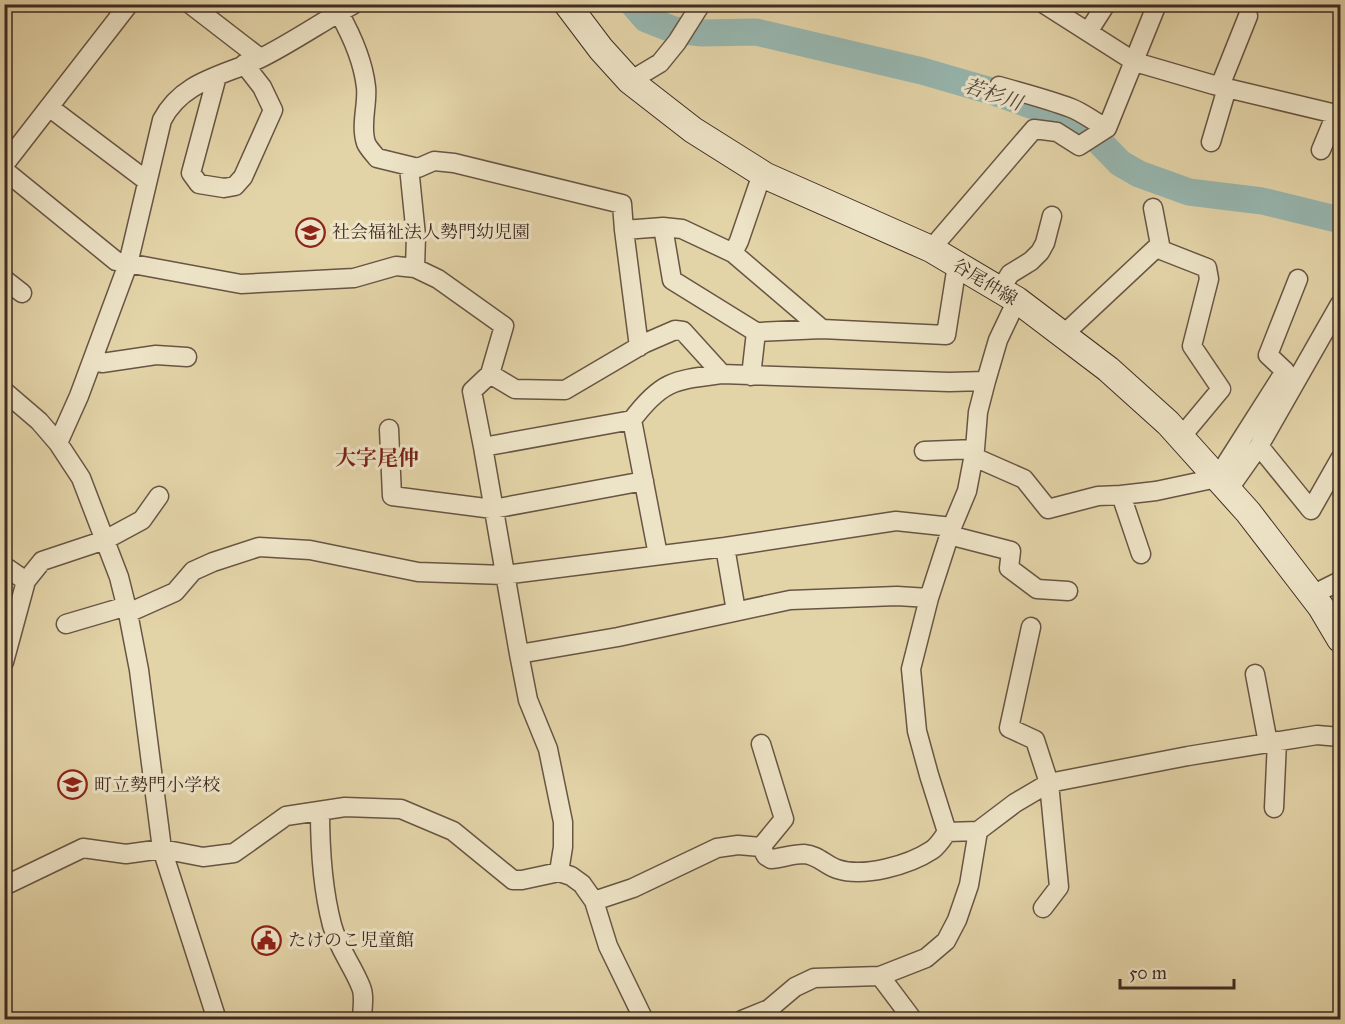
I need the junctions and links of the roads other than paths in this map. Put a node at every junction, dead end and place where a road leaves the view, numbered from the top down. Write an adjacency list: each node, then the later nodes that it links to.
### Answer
1 (129, 4): 17 (street)
2 (190, 4): 11 (street)
3 (567, 4): 14 (main road, 谷尾仲線)
4 (1044, 4): 10 (street)
5 (1106, 4): 10 (street)
6 (1157, 4): 12 (street)
7 (347, 9): 11 (street); 23 (street)
8 (697, 11): 14 (street)
9 (1248, 16): 16 (street)
10 (1088, 32): 12 (street)
11 (252, 61): 13 (street); 13 (street)
12 (1135, 62): 16 (street); 19 (street)
13 (217, 76): 26 (street)
14 (630, 81): 25 (main road, 谷尾仲線)
15 (999, 86): 19 (street)
16 (1223, 87): 18 (street); 20 (street)
17 (50, 106): 22 (street); 26 (street)
18 (1339, 115): 21 (street)
19 (1107, 128): 31 (street)
20 (1211, 142)
21 (1322, 150)
22 (4, 165)
23 (409, 167): 30 (street); 36 (street)
24 (4, 170): 34 (street)
25 (762, 174): 31 (main road, 谷尾仲線); 33 (street)
26 (147, 181): 34 (street)
27 (1154, 208): 32 (street)
28 (1053, 216): 40 (street)
29 (663, 227): 30 (street); 33 (street); 43 (street)
30 (624, 230): 45 (street)
31 (931, 249): 35 (main road, 谷尾仲線)
32 (1161, 250): 44 (street); 55 (street)
33 (733, 253): 42 (street)
34 (128, 264): 36 (street); 47 (street)
35 (957, 265): 40 (main road, 谷尾仲線); 42 (street)
36 (415, 268): 48 (street)
37 (4, 279): 39 (street)
38 (1298, 279): 63 (street)
39 (22, 293)
40 (1008, 295): 44 (main road, 谷尾仲線); 51 (street)
41 (1341, 304): 57 (street)
42 (822, 329): 43 (street)
43 (756, 332): 50 (street)
44 (1063, 335): 55 (main road, 谷尾仲線)
45 (639, 347): 48 (street); 49 (street)
46 (187, 357): 47 (street)
47 (93, 360): 56 (street)
48 (490, 374): 58 (street)
49 (722, 374): 50 (street); 53 (street)
50 (751, 376): 51 (street)
51 (986, 381): 60 (street)
52 (4, 391): 56 (street)
53 (632, 420): 58 (street); 62 (street)
54 (389, 429): 66 (street)
55 (1181, 437): 63 (main road, 谷尾仲線)
56 (57, 442): 68 (street)
57 (1259, 446): 61 (street); 63 (street)
58 (483, 447): 66 (street)
59 (924, 451): 60 (street)
60 (974, 453): 64 (street); 67 (street)
61 (1341, 459)
62 (644, 481): 66 (street); 71 (street)
63 (1223, 484): 64 (street); 77 (main road, 谷尾仲線)
64 (1121, 495): 70 (street)
65 (159, 496): 68 (street)
66 (493, 509): 73 (street)
67 (950, 531): 69 (street); 76 (street); 78 (street)
68 (105, 540): 74 (street); 79 (street)
69 (725, 547): 71 (street); 80 (street)
70 (1141, 554)
71 (658, 555): 73 (street)
72 (4, 566): 74 (street)
73 (504, 575): 79 (street); 84 (street)
74 (26, 581): 85 (street)
75 (1341, 581): 77 (street)
76 (1068, 591)
77 (1312, 595): 83 (main road, 谷尾仲線)
78 (929, 598): 80 (street); 94 (street)
79 (128, 610): 81 (street); 96 (street)
80 (736, 611): 84 (street)
81 (66, 624)
82 (1031, 627): 90 (street)
83 (1341, 639)
84 (519, 654): 97 (street)
85 (4, 662)
86 (1255, 674): 88 (street)
87 (1341, 737): 88 (street)
88 (1272, 742): 90 (street); 91 (street)
89 (761, 744): 95 (street)
90 (1049, 783): 93 (street); 100 (street)
91 (1274, 808)
92 (320, 811): 96 (street); 97 (street); 103 (street)
93 (978, 831): 94 (street); 101 (street)
94 (947, 832): 95 (street)
95 (761, 847): 99 (street)
96 (162, 849): 98 (street); 102 (street)
97 (559, 872): 99 (street)
98 (4, 886)
99 (594, 902): 104 (street)
100 (1043, 908)
101 (880, 976): 105 (street); 106 (street)
102 (217, 1020)
103 (362, 1020)
104 (644, 1020)
105 (742, 1020)
106 (913, 1020)

